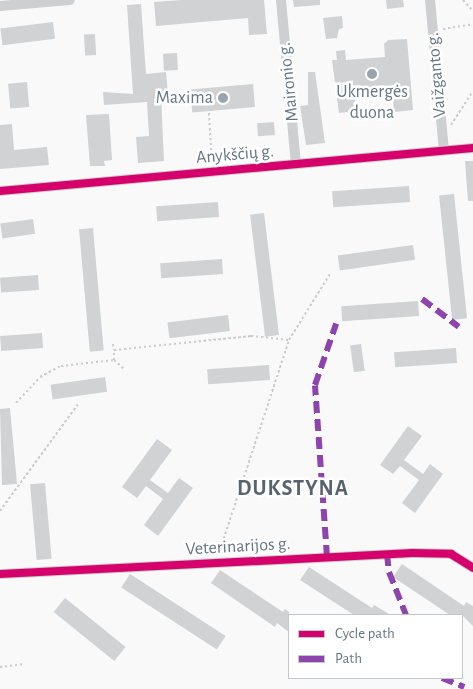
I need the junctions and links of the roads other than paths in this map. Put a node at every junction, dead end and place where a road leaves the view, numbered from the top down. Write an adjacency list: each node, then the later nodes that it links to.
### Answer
1 (70, 0): 4 (street)
2 (281, 0): 7 (street, Maironio g.)
3 (430, 0): 6 (street, Vaižganto g.)
4 (0, 6)
5 (473, 148): 6 (street, Anykščių g.)
6 (444, 150): 7 (street, Anykščių g.)
7 (296, 164): 8 (street, Anykščių g.)
8 (0, 191)
9 (473, 568): 10 (street, Veterinarijos g.)
10 (0, 574)

